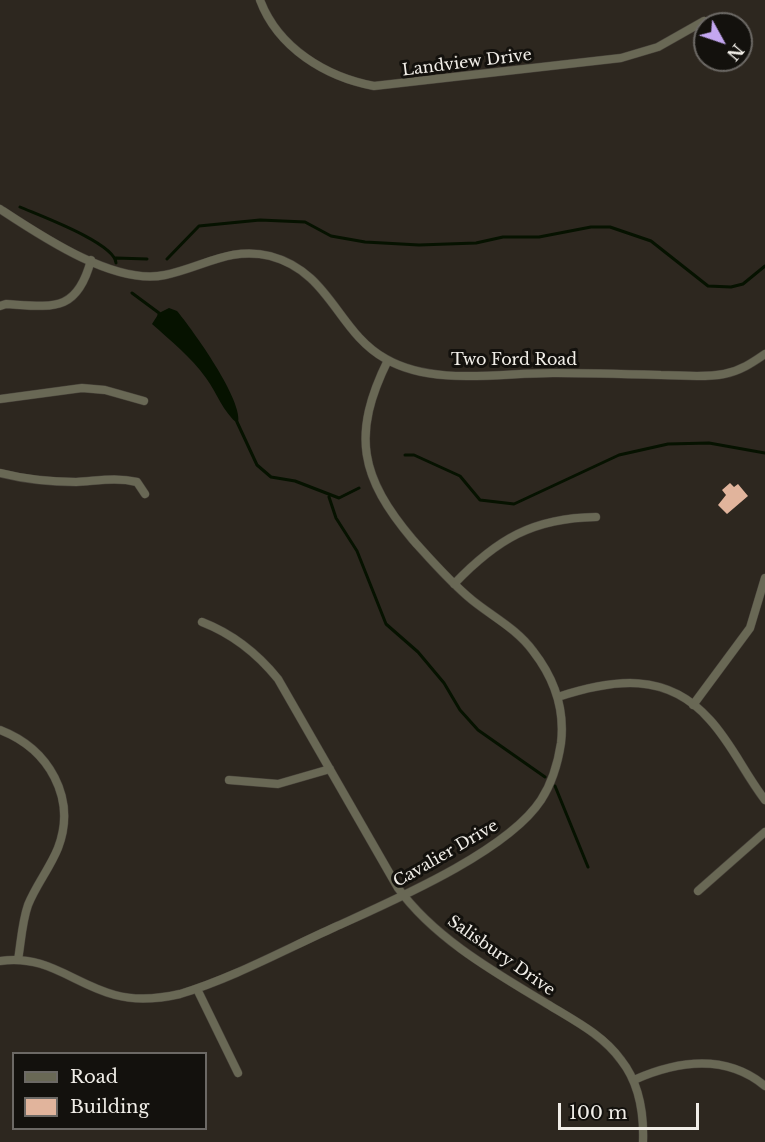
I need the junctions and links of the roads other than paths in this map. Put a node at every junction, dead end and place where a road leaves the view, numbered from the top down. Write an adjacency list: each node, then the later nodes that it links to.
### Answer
1 (260, 0): 2 (street, Landview Drive)
2 (693, 27)
3 (0, 209): 4 (street, Two Ford Road)
4 (91, 260): 5 (street); 7 (street, Two Ford Road)
5 (0, 306)
6 (765, 354): 7 (street, Two Ford Road)
7 (387, 360): 14 (street, Cavalier Drive)
8 (0, 399): 9 (street)
9 (144, 401)
10 (0, 473): 11 (street)
11 (145, 494)
12 (597, 517): 14 (street)
13 (765, 578): 17 (street)
14 (454, 584): 16 (street, Cavalier Drive)
15 (202, 622): 19 (street, Salisbury Drive)
16 (558, 696): 17 (street); 24 (street, Cavalier Drive)
17 (693, 705): 21 (street)
18 (0, 730): 25 (street)
19 (330, 769): 20 (street); 24 (street, Salisbury Drive)
20 (229, 780)
21 (765, 800)
22 (765, 832): 23 (street)
23 (698, 891)
24 (403, 895): 27 (street, Cavalier Drive); 29 (street, Salisbury Drive)
25 (18, 960): 26 (street, Cavalier Drive); 27 (street, Cavalier Drive)
26 (0, 961)
27 (197, 989): 28 (street)
28 (238, 1073)
29 (634, 1080): 30 (street); 31 (street, Salisbury Drive)
30 (765, 1086)
31 (643, 1142)

